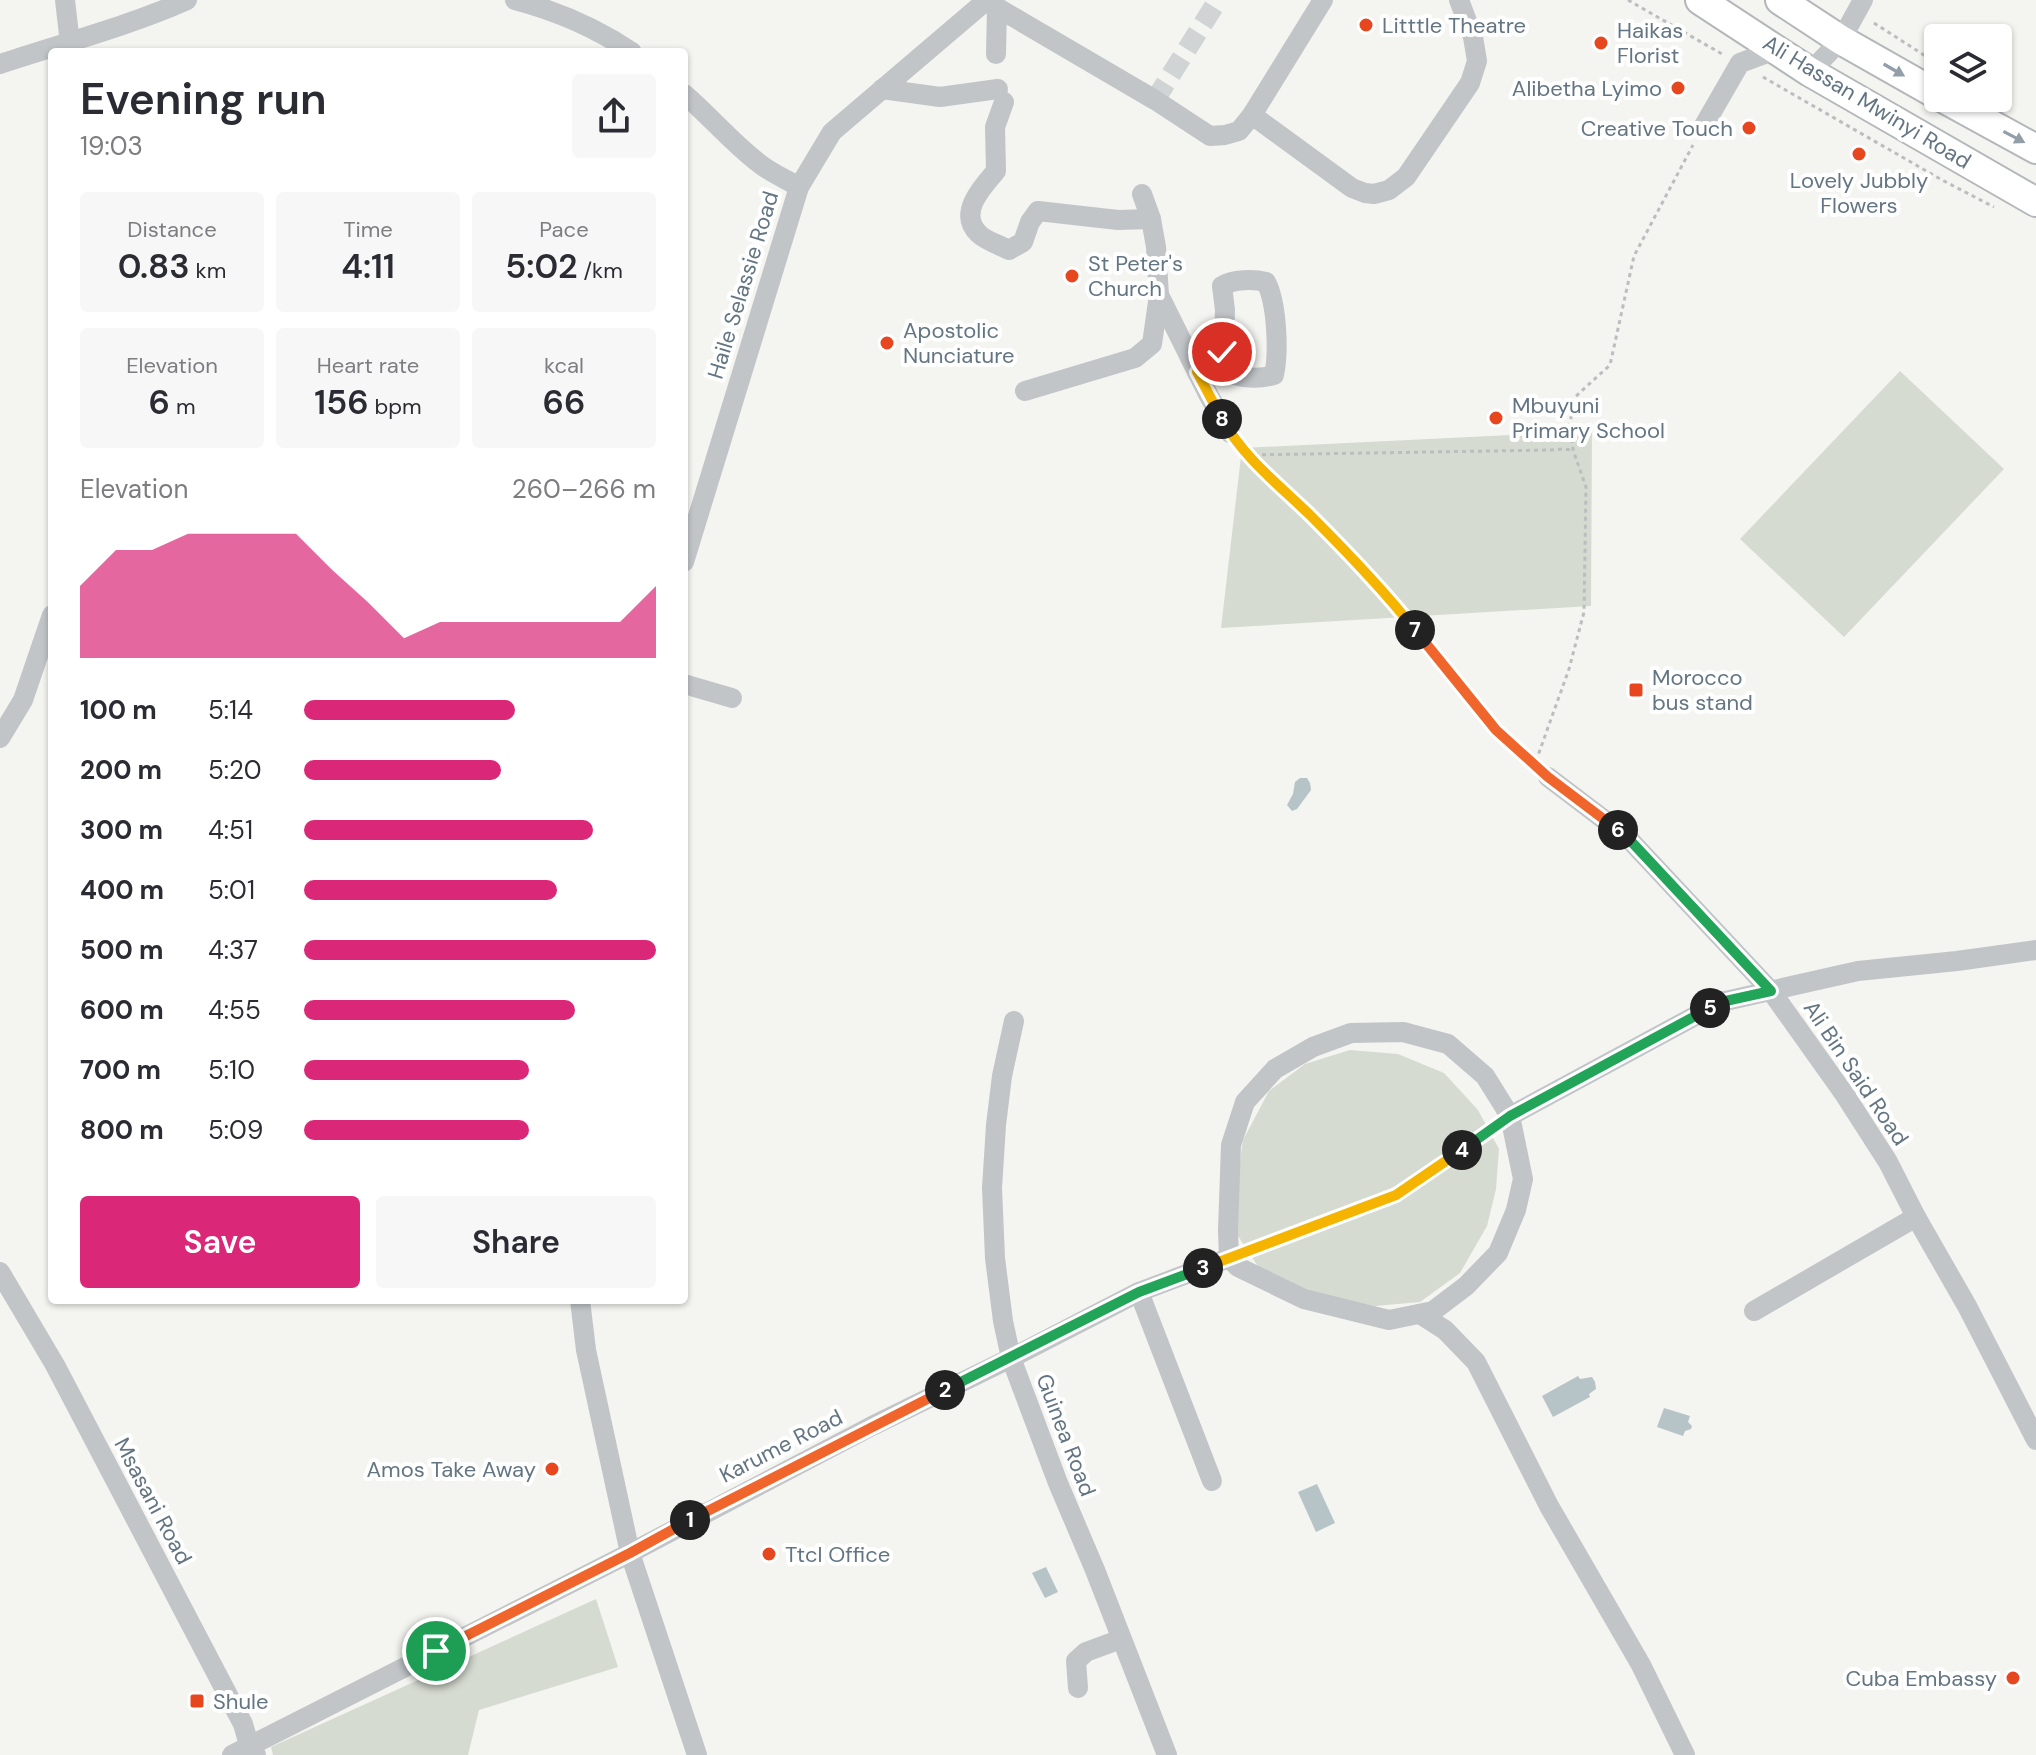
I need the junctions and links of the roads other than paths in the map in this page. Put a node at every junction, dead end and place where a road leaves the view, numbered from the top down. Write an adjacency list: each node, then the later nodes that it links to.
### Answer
1 (65, 0): 11 (street)
2 (187, 0): 11 (street)
3 (515, 0): 12 (street)
4 (1323, 0): 22 (street)
5 (1459, 0): 22 (street)
6 (1700, 0): 13 (highway, Ali Hassan Mwinyi Road)
7 (1780, 0): 10 (highway, Ali Hassan Mwinyi Road)
8 (990, 3): 15 (street); 19 (street, Haile Selassie Road); 22 (street)
9 (1860, 4): 10 (street)
10 (1841, 40): 17 (street); 18 (highway, Ali Hassan Mwinyi Road, one-way to 18)
11 (70, 46)
12 (626, 48)
13 (1778, 49): 17 (highway, Ali Hassan Mwinyi Road); 23 (street)
14 (48, 52): 16 (street)
15 (996, 54)
16 (0, 64)
17 (1810, 72): 27 (highway, Ali Hassan Mwinyi Road)
18 (1924, 88)
19 (882, 89): 25 (street, Haile Selassie Road); 28 (street)
20 (688, 97): 25 (street)
21 (1968, 112): 24 (highway, Ali Hassan Mwinyi Road, one-way to 24)
22 (1252, 115)
23 (1702, 129)
24 (2036, 149)
25 (799, 187): 33 (street, Haile Selassie Road)
26 (1142, 194): 28 (street)
27 (2036, 202)
28 (1151, 219): 29 (street)
29 (1159, 295): 30 (street); 31 (street)
30 (1206, 370): 30 (street); 32 (street)
31 (1025, 391)
32 (1230, 433)
33 (688, 549)
34 (48, 627): 37 (street)
35 (688, 685): 36 (street)
36 (732, 698)
37 (0, 738)
38 (1541, 771): 40 (street, Ali Bin Said Road)
39 (2036, 950): 40 (street)
40 (1771, 991): 42 (street); 43 (street, Ali Bin Said Road)
41 (1014, 1021): 50 (street, Guinea Road)
42 (1510, 1116): 44 (street); 49 (street)
43 (1916, 1217): 48 (street); 51 (street, Ali Bin Said Road)
44 (1229, 1258): 46 (street, Karume Road); 49 (street)
45 (0, 1272): 56 (street, Msasani Road)
46 (1139, 1292): 50 (street, Karume Road); 52 (street)
47 (580, 1304): 53 (street)
48 (1754, 1311)
49 (1420, 1314): 59 (street)
50 (1011, 1358): 53 (street, Karume Road); 54 (street, Guinea Road)
51 (2036, 1440)
52 (1212, 1481)
53 (630, 1553): 56 (street, Karume Road); 57 (street)
54 (1121, 1639): 55 (street); 58 (street, Guinea Road)
55 (1078, 1688)
56 (246, 1752)
57 (697, 1755)
58 (1167, 1755)
59 (1685, 1755)

